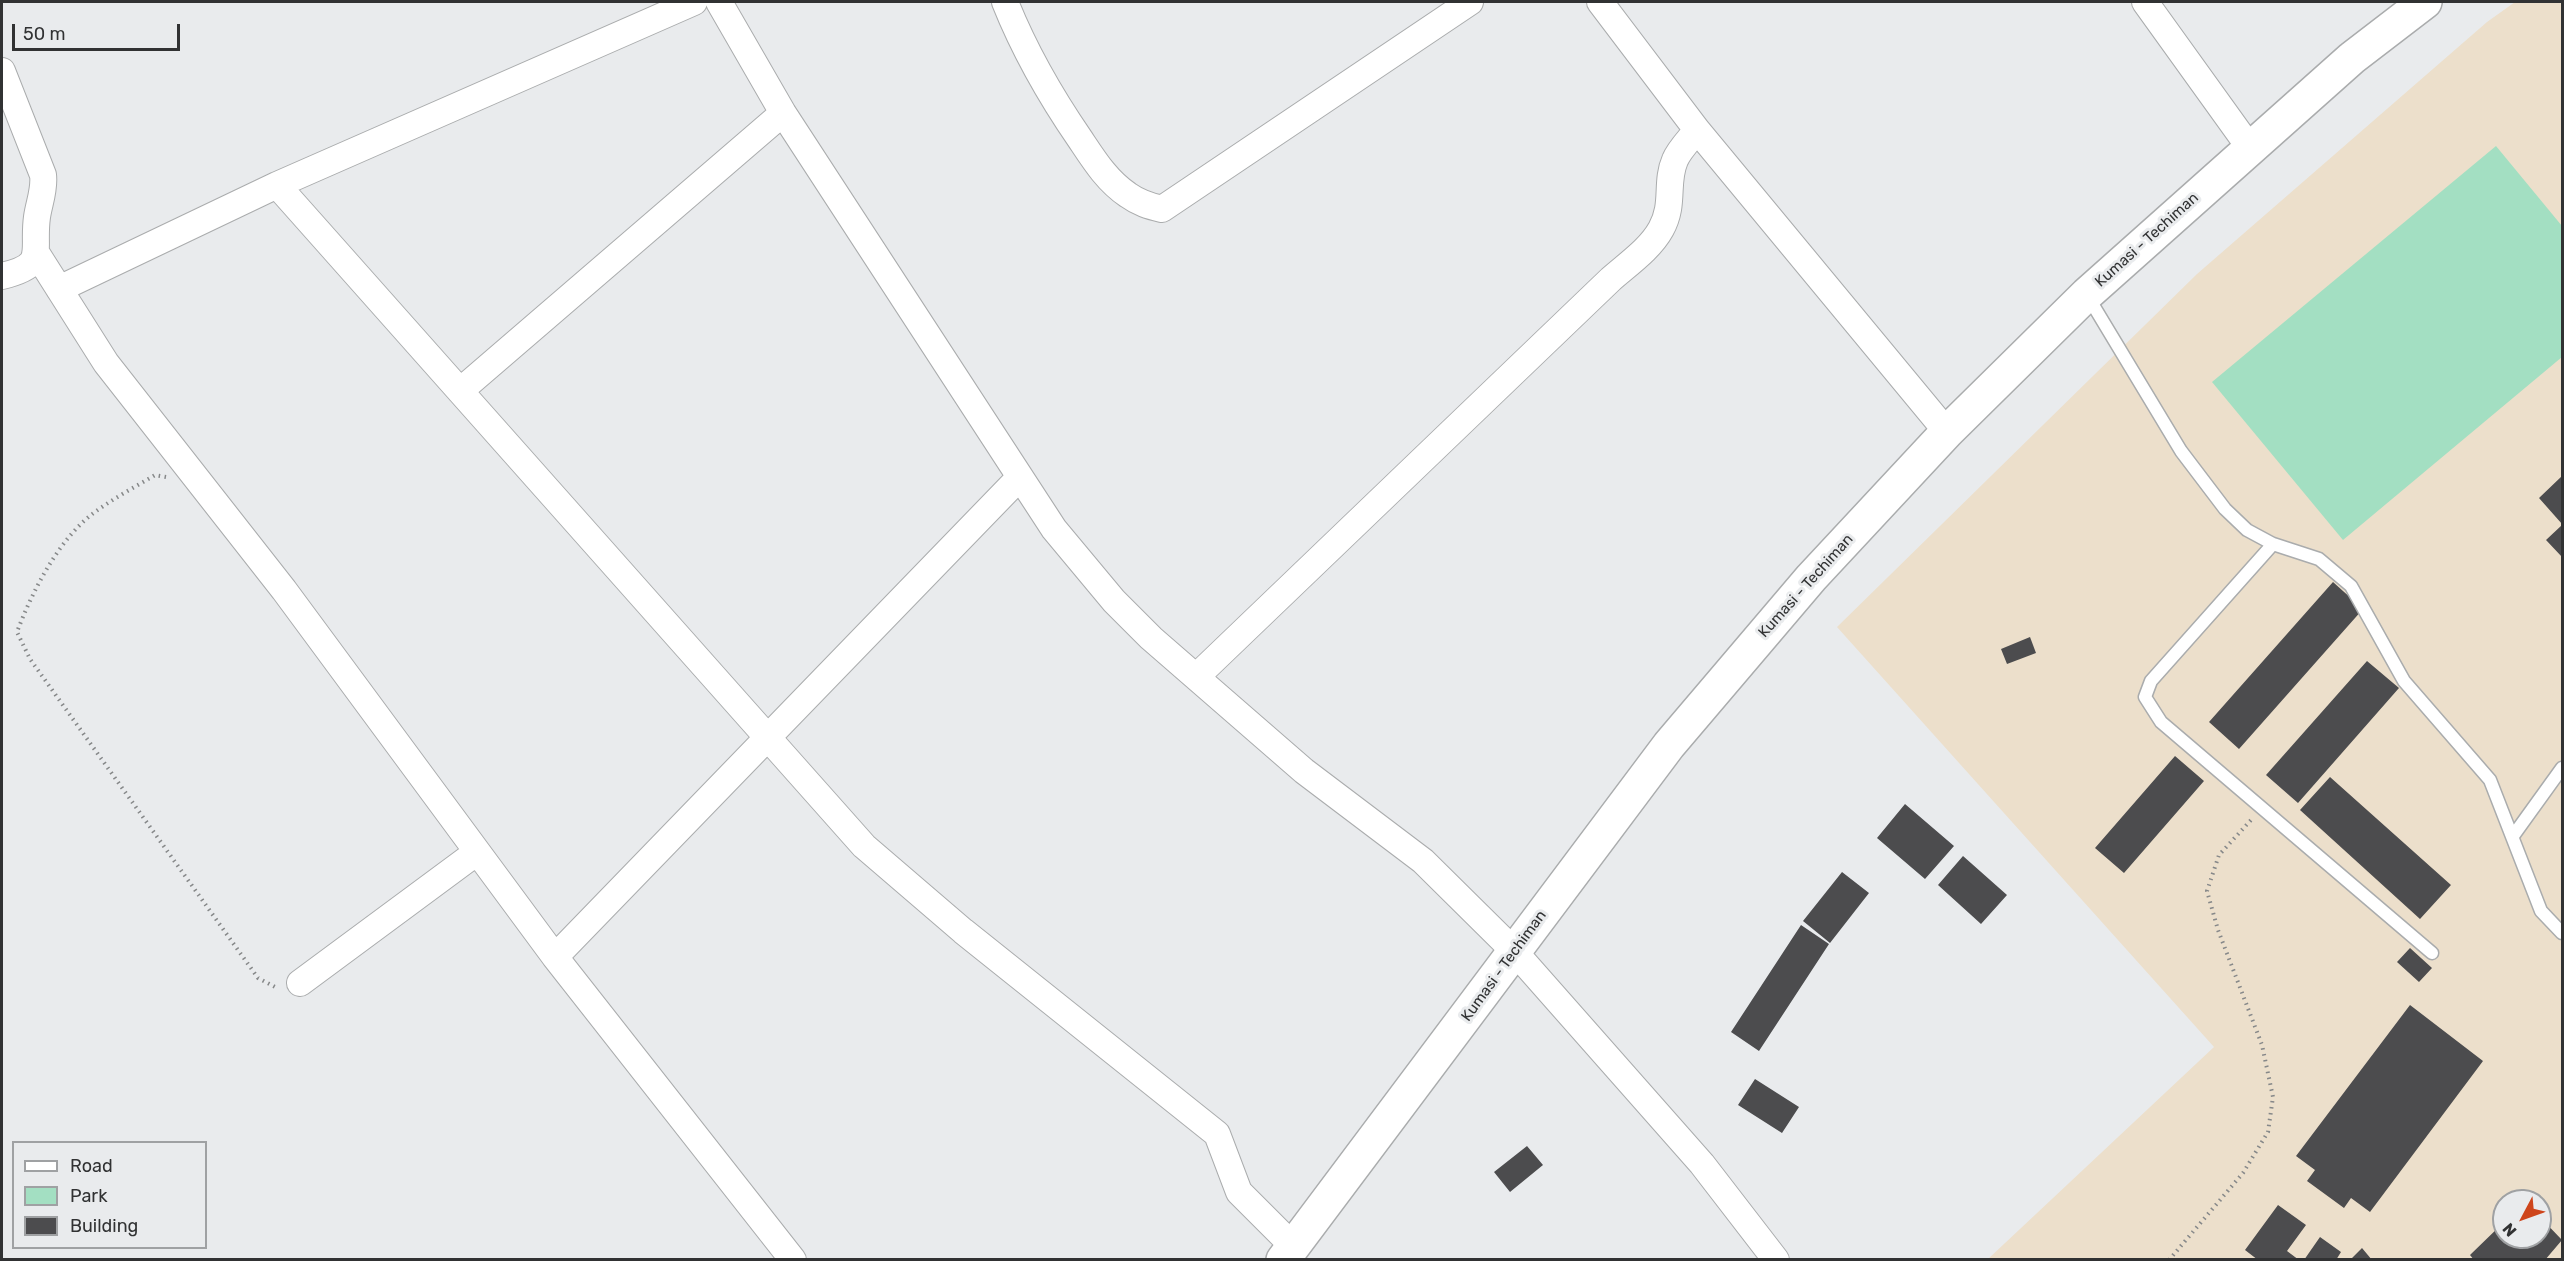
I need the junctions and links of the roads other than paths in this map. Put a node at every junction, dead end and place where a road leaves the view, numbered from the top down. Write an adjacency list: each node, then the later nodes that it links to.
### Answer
1 (694, 2): 12 (street)
2 (720, 2): 9 (street)
3 (1005, 2): 4 (street)
4 (1470, 2)
5 (1600, 2): 10 (street)
6 (2145, 2): 11 (street)
7 (2425, 2): 11 (highway, Kumasi - Techiman)
8 (2, 71): 13 (street)
9 (783, 113): 17 (street); 19 (street)
10 (1697, 130): 18 (street); 21 (street)
11 (2250, 148): 16 (highway, Kumasi - Techiman)
12 (277, 185): 15 (street); 17 (street)
13 (37, 254): 14 (street); 15 (street)
14 (2, 276)
15 (59, 289): 25 (street)
16 (2087, 294): 18 (highway, Kumasi - Techiman); 20 (lane)
17 (460, 391): 22 (street)
18 (1947, 432): 27 (highway, Kumasi - Techiman)
19 (1020, 477): 21 (street); 22 (street)
20 (2273, 544): 24 (lane); 28 (lane)
21 (1196, 677): 27 (street)
22 (768, 737): 29 (street); 31 (street)
23 (2562, 768): 24 (lane)
24 (2513, 836): 26 (lane)
25 (477, 852): 29 (street); 30 (street)
26 (2562, 933)
27 (1514, 951): 31 (highway, Kumasi - Techiman); 33 (street)
28 (2432, 953)
29 (555, 957): 32 (street)
30 (300, 982)
31 (1288, 1253)
32 (793, 1260)
33 (1776, 1260)

